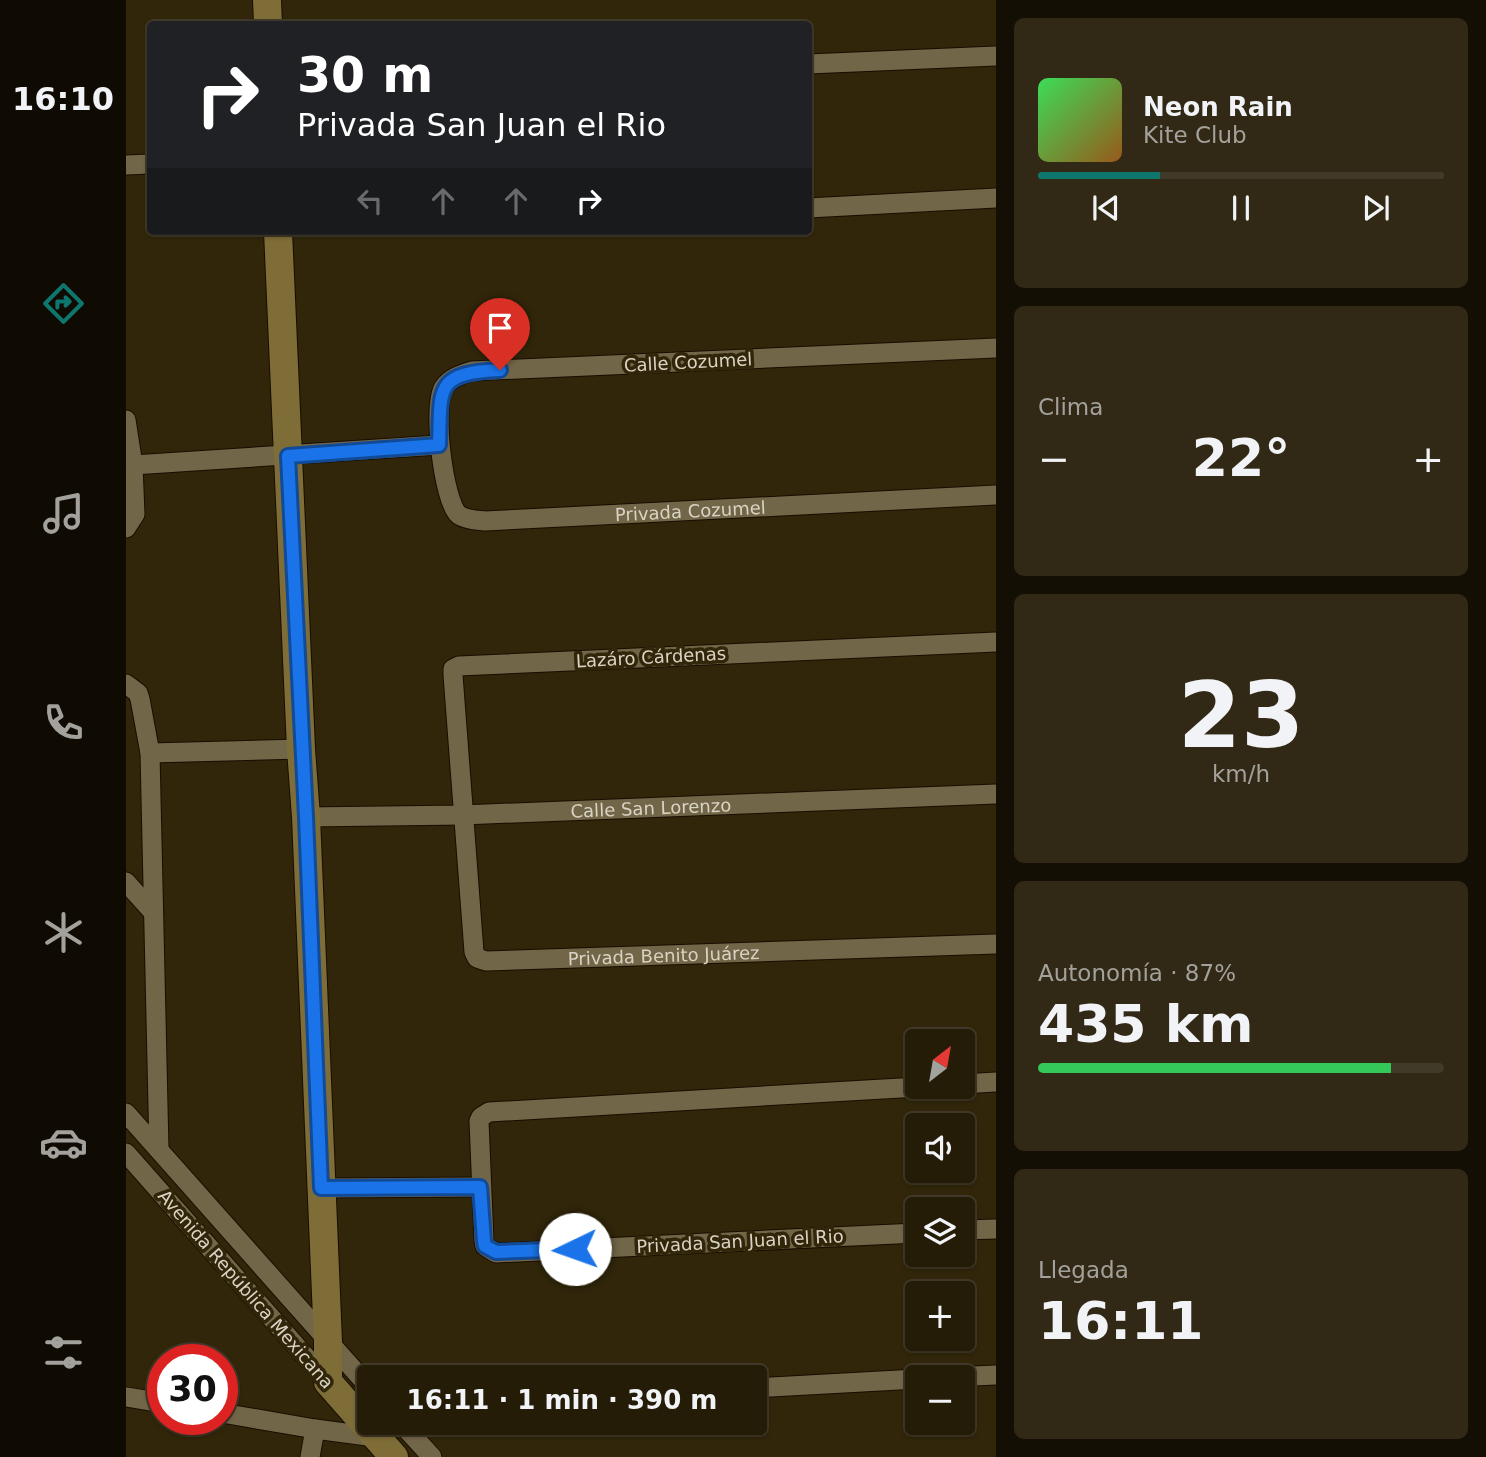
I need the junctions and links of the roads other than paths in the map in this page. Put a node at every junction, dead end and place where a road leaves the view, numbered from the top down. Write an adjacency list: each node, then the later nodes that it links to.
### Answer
1 (267, 0): 2 (street)
2 (268, 21)
3 (996, 56): 4 (street)
4 (812, 64)
5 (147, 164): 6 (street)
6 (126, 165)
7 (996, 198): 8 (street)
8 (812, 208)
9 (278, 235): 13 (street)
10 (996, 348): 12 (street, Calle Cozumel)
11 (126, 420): 14 (street)
12 (439, 445): 13 (street); 15 (street, Privada Cozumel)
13 (288, 456): 14 (street); 19 (street)
14 (133, 465): 16 (street)
15 (996, 495)
16 (126, 528)
17 (996, 642): 22 (street, Lazáro Cárdenas)
18 (126, 684): 20 (street)
19 (301, 749): 20 (street); 23 (street)
20 (150, 753): 25 (street)
21 (996, 794): 22 (street, Calle San Lorenzo)
22 (462, 815): 23 (street, Calle San Lorenzo); 26 (street, Privada Benito Juárez)
23 (306, 817): 34 (street)
24 (126, 882): 25 (street)
25 (152, 911): 31 (street)
26 (996, 944)
27 (996, 1082): 28 (street)
28 (975, 1083)
29 (905, 1088): 33 (street, Privada San Juan el Rio)
30 (126, 1112): 31 (street, Avenida República Mexicana)
31 (159, 1150): 38 (street, Avenida República Mexicana)
32 (126, 1153): 43 (street, Avenida República Mexicana)
33 (480, 1187): 34 (street); 37 (street, Privada San Juan el Rio)
34 (321, 1188): 38 (street)
35 (996, 1229): 36 (street)
36 (975, 1230)
37 (905, 1234)
38 (328, 1342): 39 (street, Avenida República Mexicana); 43 (street)
39 (357, 1374)
40 (996, 1375): 41 (street)
41 (975, 1376)
42 (905, 1380): 44 (street)
43 (328, 1382): 50 (street, Avenida República Mexicana)
44 (767, 1387)
45 (130, 1394): 46 (street)
46 (147, 1399)
47 (238, 1416): 48 (street)
48 (314, 1429): 50 (street); 51 (street)
49 (412, 1435): 52 (street)
50 (385, 1447)
51 (310, 1457)
52 (432, 1457)

